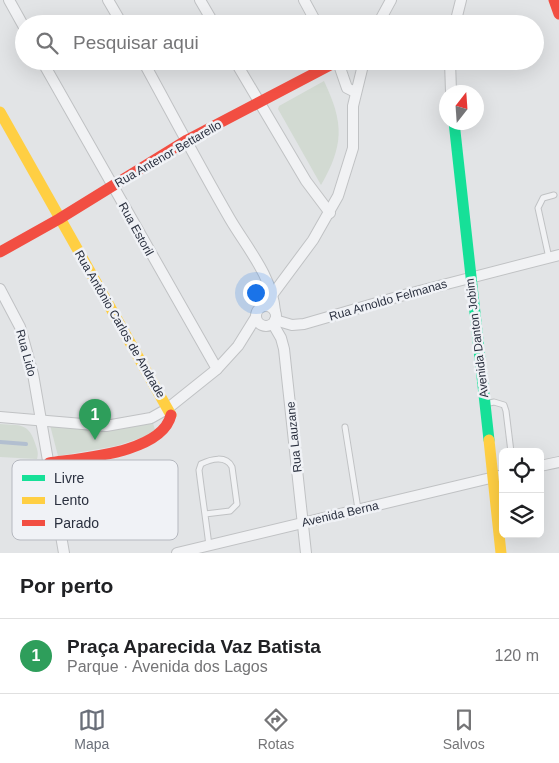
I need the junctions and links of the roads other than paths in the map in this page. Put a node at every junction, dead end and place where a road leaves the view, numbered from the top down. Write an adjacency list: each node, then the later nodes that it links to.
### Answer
1 (9, 0): 9 (street)
2 (108, 0): 10 (street)
3 (200, 0): 11 (street)
4 (304, 0): 12 (street)
5 (391, 0): 13 (street)
6 (461, 0): 14 (street)
7 (554, 0): 8 (street)
8 (559, 14)
9 (17, 15)
10 (117, 15)
11 (209, 15)
12 (312, 15)
13 (383, 15)
14 (457, 15)
15 (47, 70): 28 (street, Rua Estoril)
16 (148, 70): 27 (street)
17 (240, 70): 24 (street)
18 (321, 70): 24 (street, Rua Antenor Bettarello)
19 (341, 70): 23 (street)
20 (362, 70): 23 (street)
21 (450, 70): 22 (street)
22 (451, 85)
23 (356, 92): 30 (street)
24 (260, 102): 27 (street, Rua Antenor Bettarello); 30 (street)
25 (0, 112): 31 (street, Rua Antônio Carlos de Andrade)
26 (455, 130): 34 (street, Avenida Danton Jobim)
27 (187, 140): 28 (street, Rua Antenor Bettarello); 36 (street)
28 (112, 185): 31 (street, Rua Antenor Bettarello); 41 (street, Rua Estoril)
29 (554, 195): 33 (lane)
30 (330, 214): 36 (street)
31 (59, 218): 32 (street, Rua Antenor Bettarello); 43 (street, Rua Antônio Carlos de Andrade)
32 (0, 252)
33 (554, 257): 34 (street, Rua Arnoldo Felmanas)
34 (471, 278): 39 (street, Rua Arnoldo Felmanas); 42 (street, Avenida Danton Jobim)
35 (0, 289): 45 (street, Rua Lido)
36 (273, 294): 37 (street); 39 (street)
37 (264, 306): 38 (street); 39 (street, Rua Arnoldo Felmanas)
38 (256, 318): 39 (street); 40 (street)
39 (272, 320): 40 (street); 55 (street, Rua Lauzane)
40 (238, 346): 41 (street)
41 (217, 369): 43 (street)
42 (485, 404): 47 (lane); 52 (street, Avenida Danton Jobim)
43 (168, 408): 45 (street); 49 (street, Rua Antônio Carlos de Andrade)
44 (0, 417): 45 (street)
45 (41, 420): 48 (street, Rua Lido)
46 (345, 427): 53 (lane)
47 (510, 448)
48 (48, 460)
49 (68, 460)
50 (559, 462): 51 (street)
51 (544, 465)
52 (498, 476): 53 (street, Avenida Berna); 62 (street, Avenida Danton Jobim)
53 (358, 510): 55 (street, Avenida Berna)
54 (205, 514): 54 (lane); 57 (lane)
55 (303, 523): 57 (street, Avenida Berna); 61 (street, Rua Lauzane)
56 (62, 540): 59 (street, Rua Lido)
57 (209, 546): 58 (street, Avenida Berna)
58 (190, 552): 60 (street, Avenida Berna)
59 (64, 553)
60 (176, 553)
61 (306, 553)
62 (501, 553)

